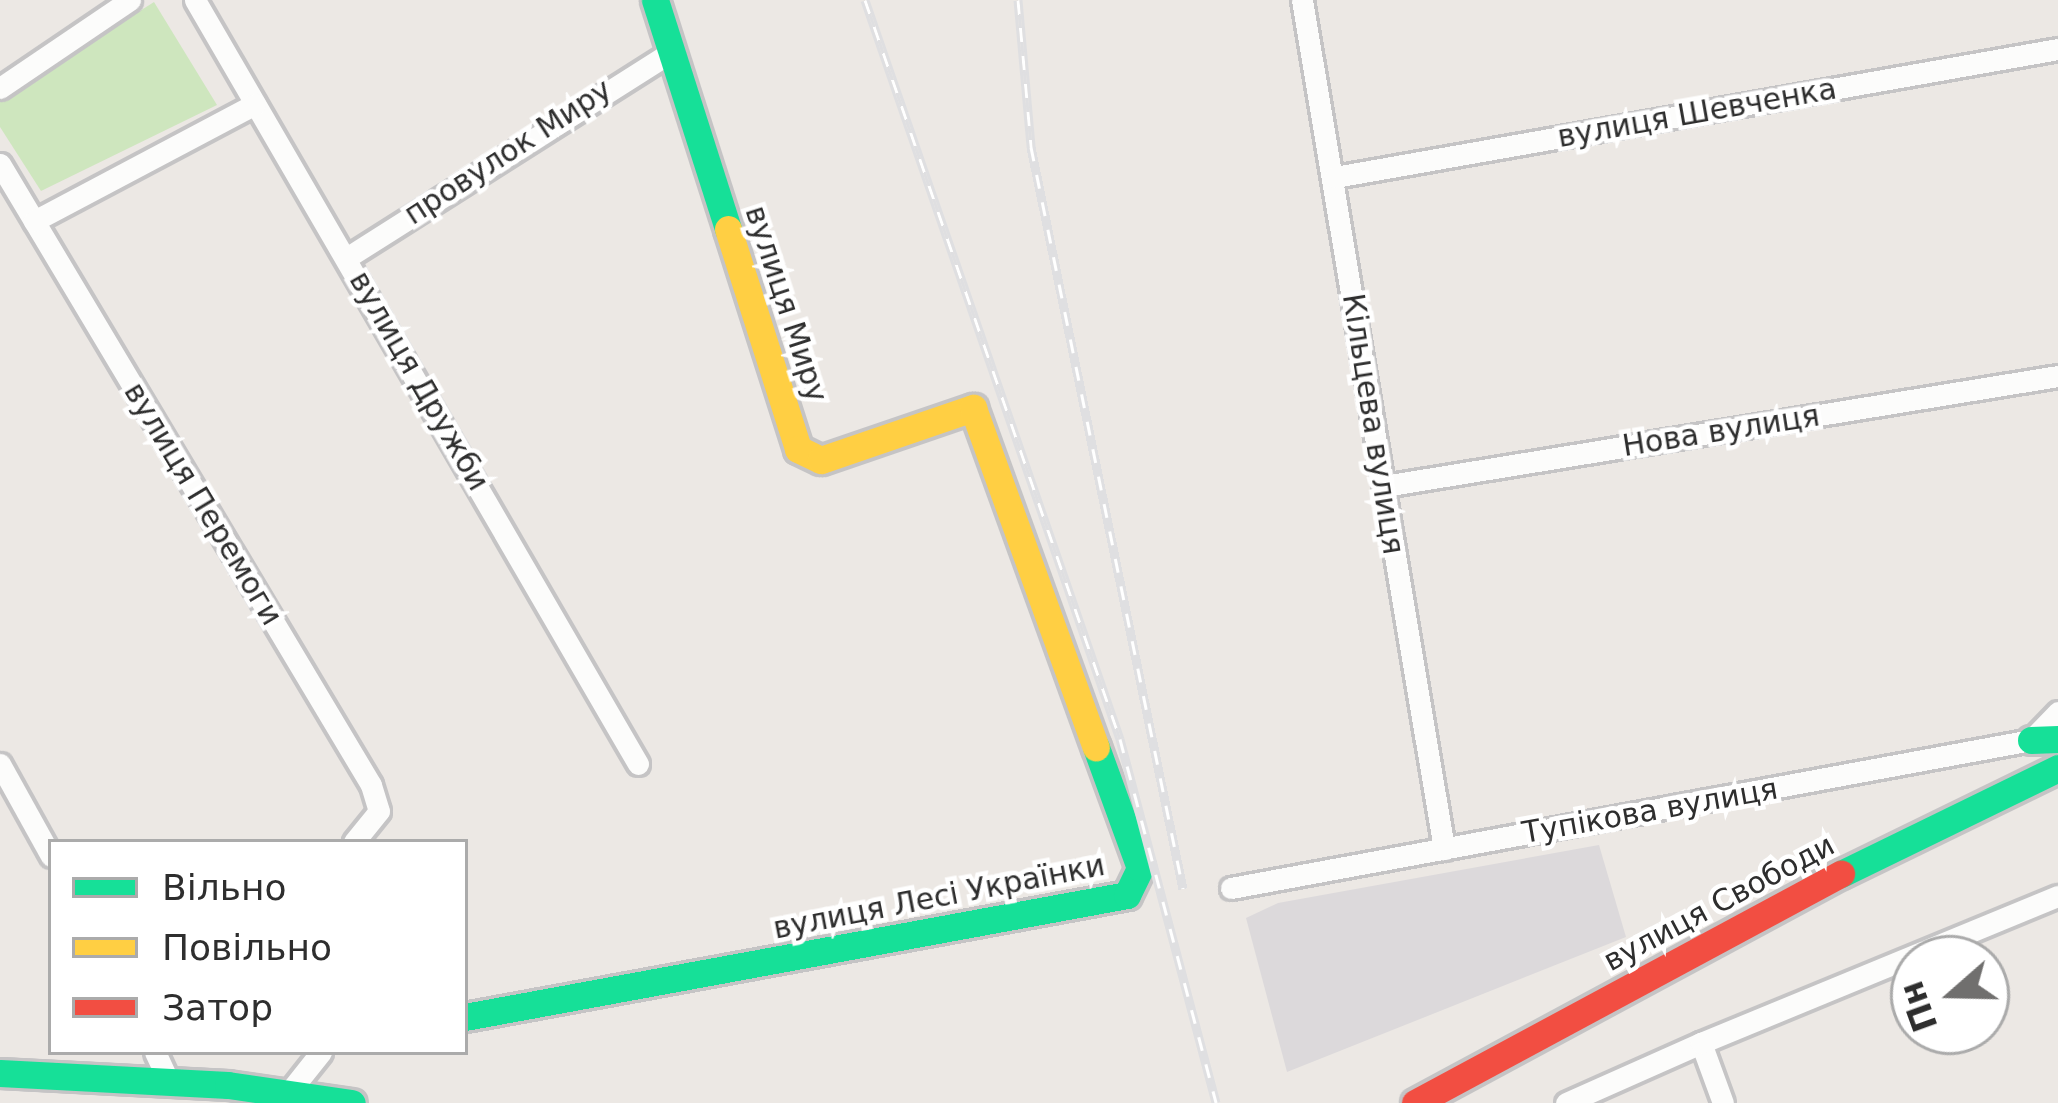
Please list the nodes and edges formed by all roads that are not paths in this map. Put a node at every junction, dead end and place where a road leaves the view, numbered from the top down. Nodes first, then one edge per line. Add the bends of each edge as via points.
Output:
1 (130, 0) edge
2 (195, 0) edge
3 (655, 0) edge
4 (1302, 0) edge
5 (2058, 49) edge
6 (670, 52) junction
7 (0, 88) edge
8 (256, 104) junction
9 (0, 164) edge
10 (1335, 177) junction
11 (34, 221) junction
12 (348, 257) junction
13 (2058, 376) edge
14 (973, 408) joint
15 (1384, 487) junction
16 (2058, 712) edge
17 (2045, 740) edge
18 (0, 764) edge
19 (638, 764) dead end
20 (2058, 768) edge
21 (356, 839) edge
22 (1444, 849) junction
23 (48, 851) edge
24 (1231, 888) dead end
25 (2058, 896) edge
26 (468, 1016) edge
27 (1700, 1043) junction
28 (156, 1055) edge
29 (318, 1055) edge
30 (0, 1073) edge
31 (168, 1080) junction
32 (229, 1094) edge
33 (294, 1097) edge
34 (352, 1103) edge
35 (1415, 1103) edge
36 (1566, 1103) edge
37 (1723, 1103) edge

1 - 7 street
2 - 8 street, вулиця Дружби
3 - 6 street, вулиця Миру
4 - 10 street, Кільцева вулиця
5 - 10 street, вулиця Шевченка
6 - 12 street, провулок Миру
6 - 14 street, вулиця Миру via 802,455 821,460
8 - 11 street
8 - 12 street, вулиця Дружби
9 - 11 street, вулиця Перемоги
10 - 15 street, Кільцева вулиця
11 - 21 street, вулиця Перемоги via 371,785 379,811
12 - 19 street, вулиця Дружби
13 - 15 street, Нова вулиця
14 - 26 street, вулиця Лесі Українки via 1140,868 1136,886 1105,903
15 - 22 street, Кільцева вулиця
16 - 17 street, Тупікова вулиця
17 - 22 street, Тупікова вулиця
18 - 23 street
20 - 35 street, вулиця Свободи via 1940,821
22 - 24 street, Тупікова вулиця
25 - 27 street
27 - 36 street
27 - 37 street
28 - 31 street
29 - 33 street
30 - 31 street
31 - 32 street
32 - 33 street
33 - 34 street

